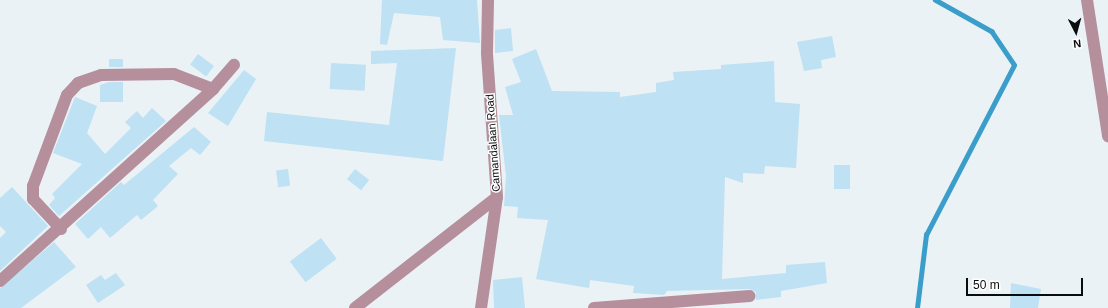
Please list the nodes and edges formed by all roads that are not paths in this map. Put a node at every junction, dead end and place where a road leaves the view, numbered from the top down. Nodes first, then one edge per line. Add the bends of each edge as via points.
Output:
1 (488, 0) edge
2 (1087, 0) edge
3 (234, 64) dead end
4 (214, 89) junction
5 (1105, 99) edge
6 (1108, 136) edge
7 (497, 197) junction
8 (61, 229) junction
9 (0, 281) edge
10 (750, 296) dead end
11 (355, 308) edge
12 (481, 308) edge
13 (594, 308) edge

1 - 7 street, Camandalaan Road via 487,53
2 - 5 street
3 - 4 street
4 - 8 street
4 - 8 street via 174,74 100,75 78,83 67,95 33,186 33,199
5 - 6 street
7 - 11 street
7 - 12 street, Camandalaan Road
8 - 9 street
10 - 13 street

